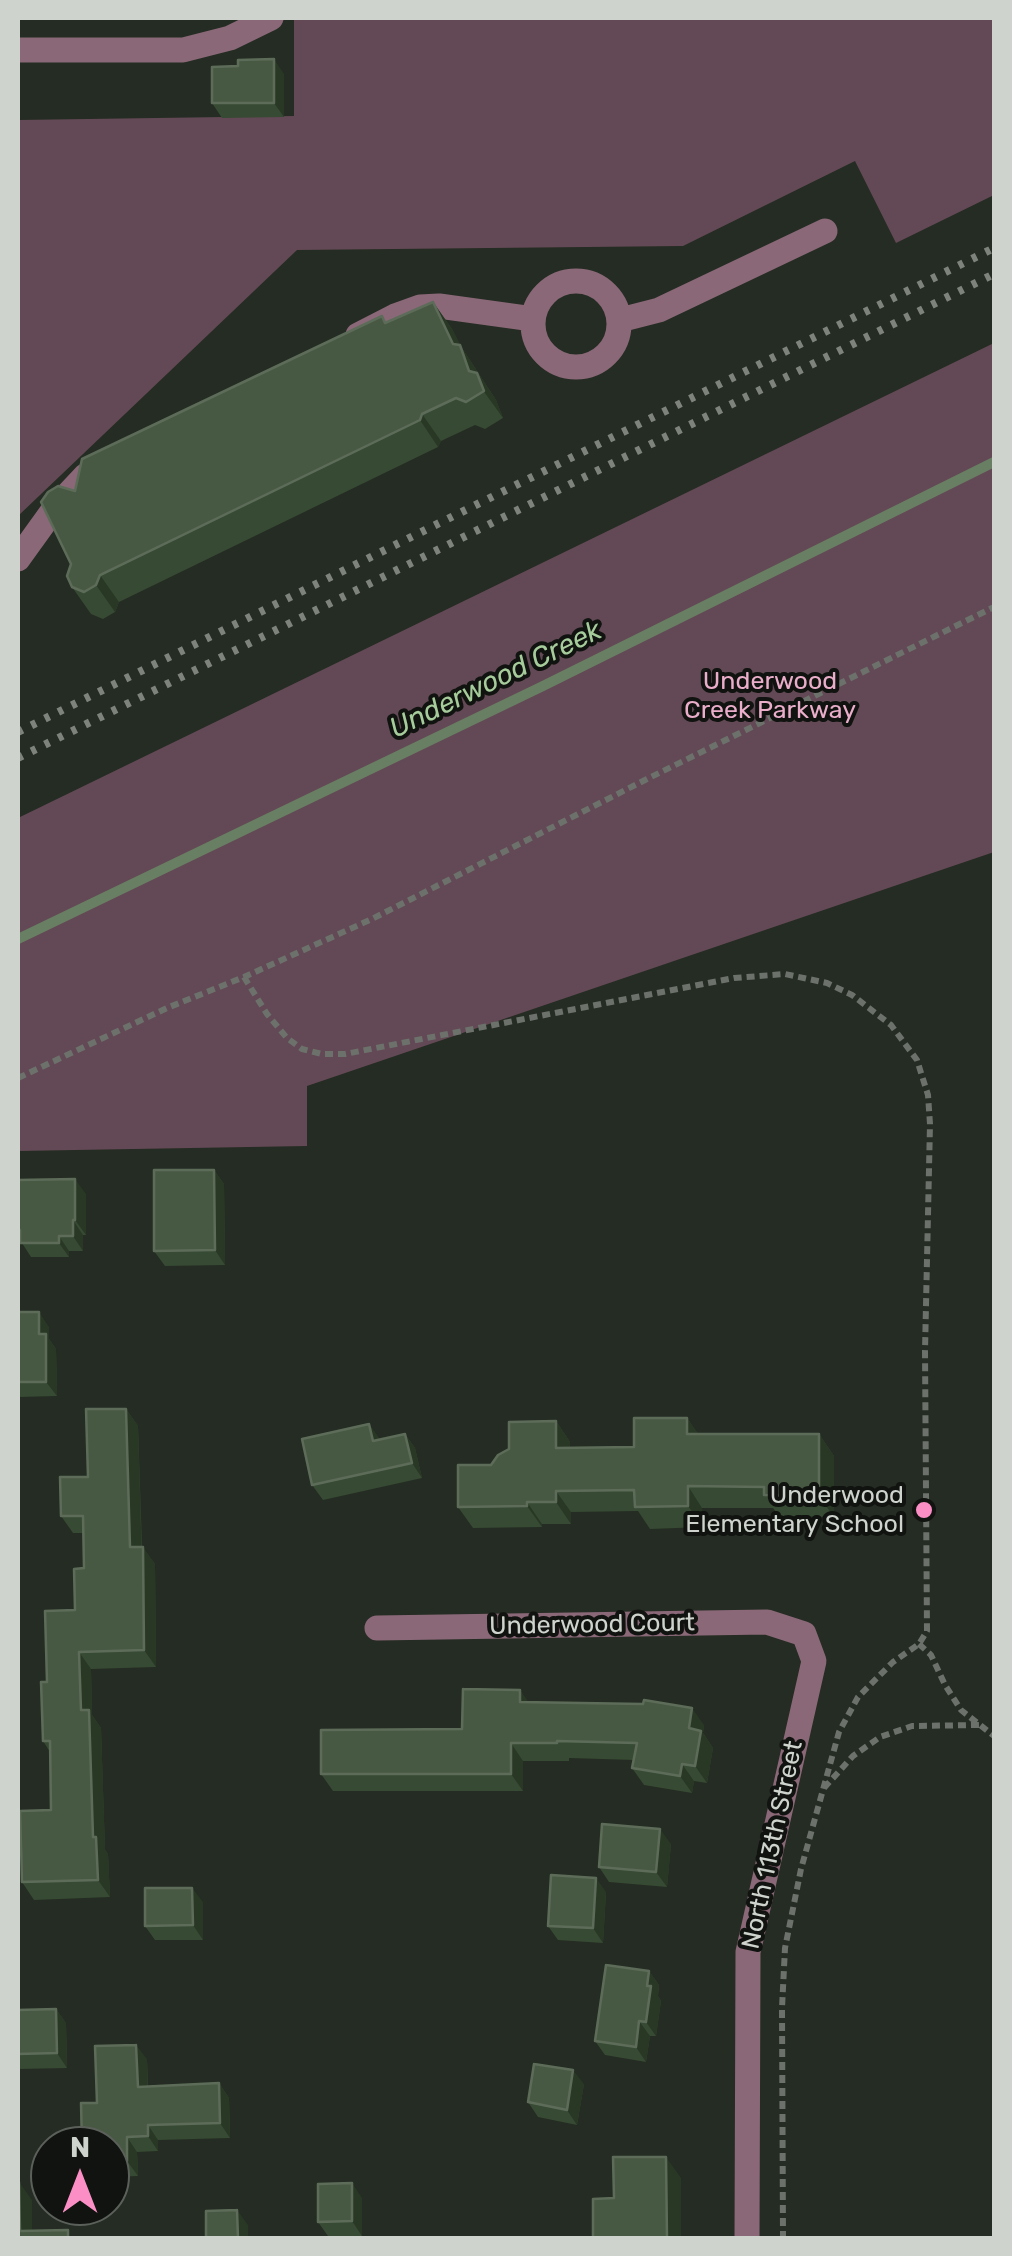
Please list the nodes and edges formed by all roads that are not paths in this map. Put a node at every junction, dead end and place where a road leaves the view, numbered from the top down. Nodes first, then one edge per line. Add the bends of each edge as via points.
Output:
1 (271, 18) edge
2 (18, 50) edge
3 (825, 230) dead end
4 (534, 318) junction
5 (620, 320) junction
6 (343, 342) edge
7 (118, 455) edge
8 (18, 559) edge
9 (377, 1628) dead end
10 (804, 1634) joint
11 (747, 2238) edge

1 - 2 street via 183,50
3 - 5 street via 659,310
4 - 5 street via 545,294 580,281 604,290
4 - 5 street via 544,354 573,368 595,364 613,349
4 - 6 street via 420,307
7 - 8 street via 54,508
9 - 10 street, Underwood Court via 766,1622
10 - 11 street, North 113th Street via 814,1661 748,1952

